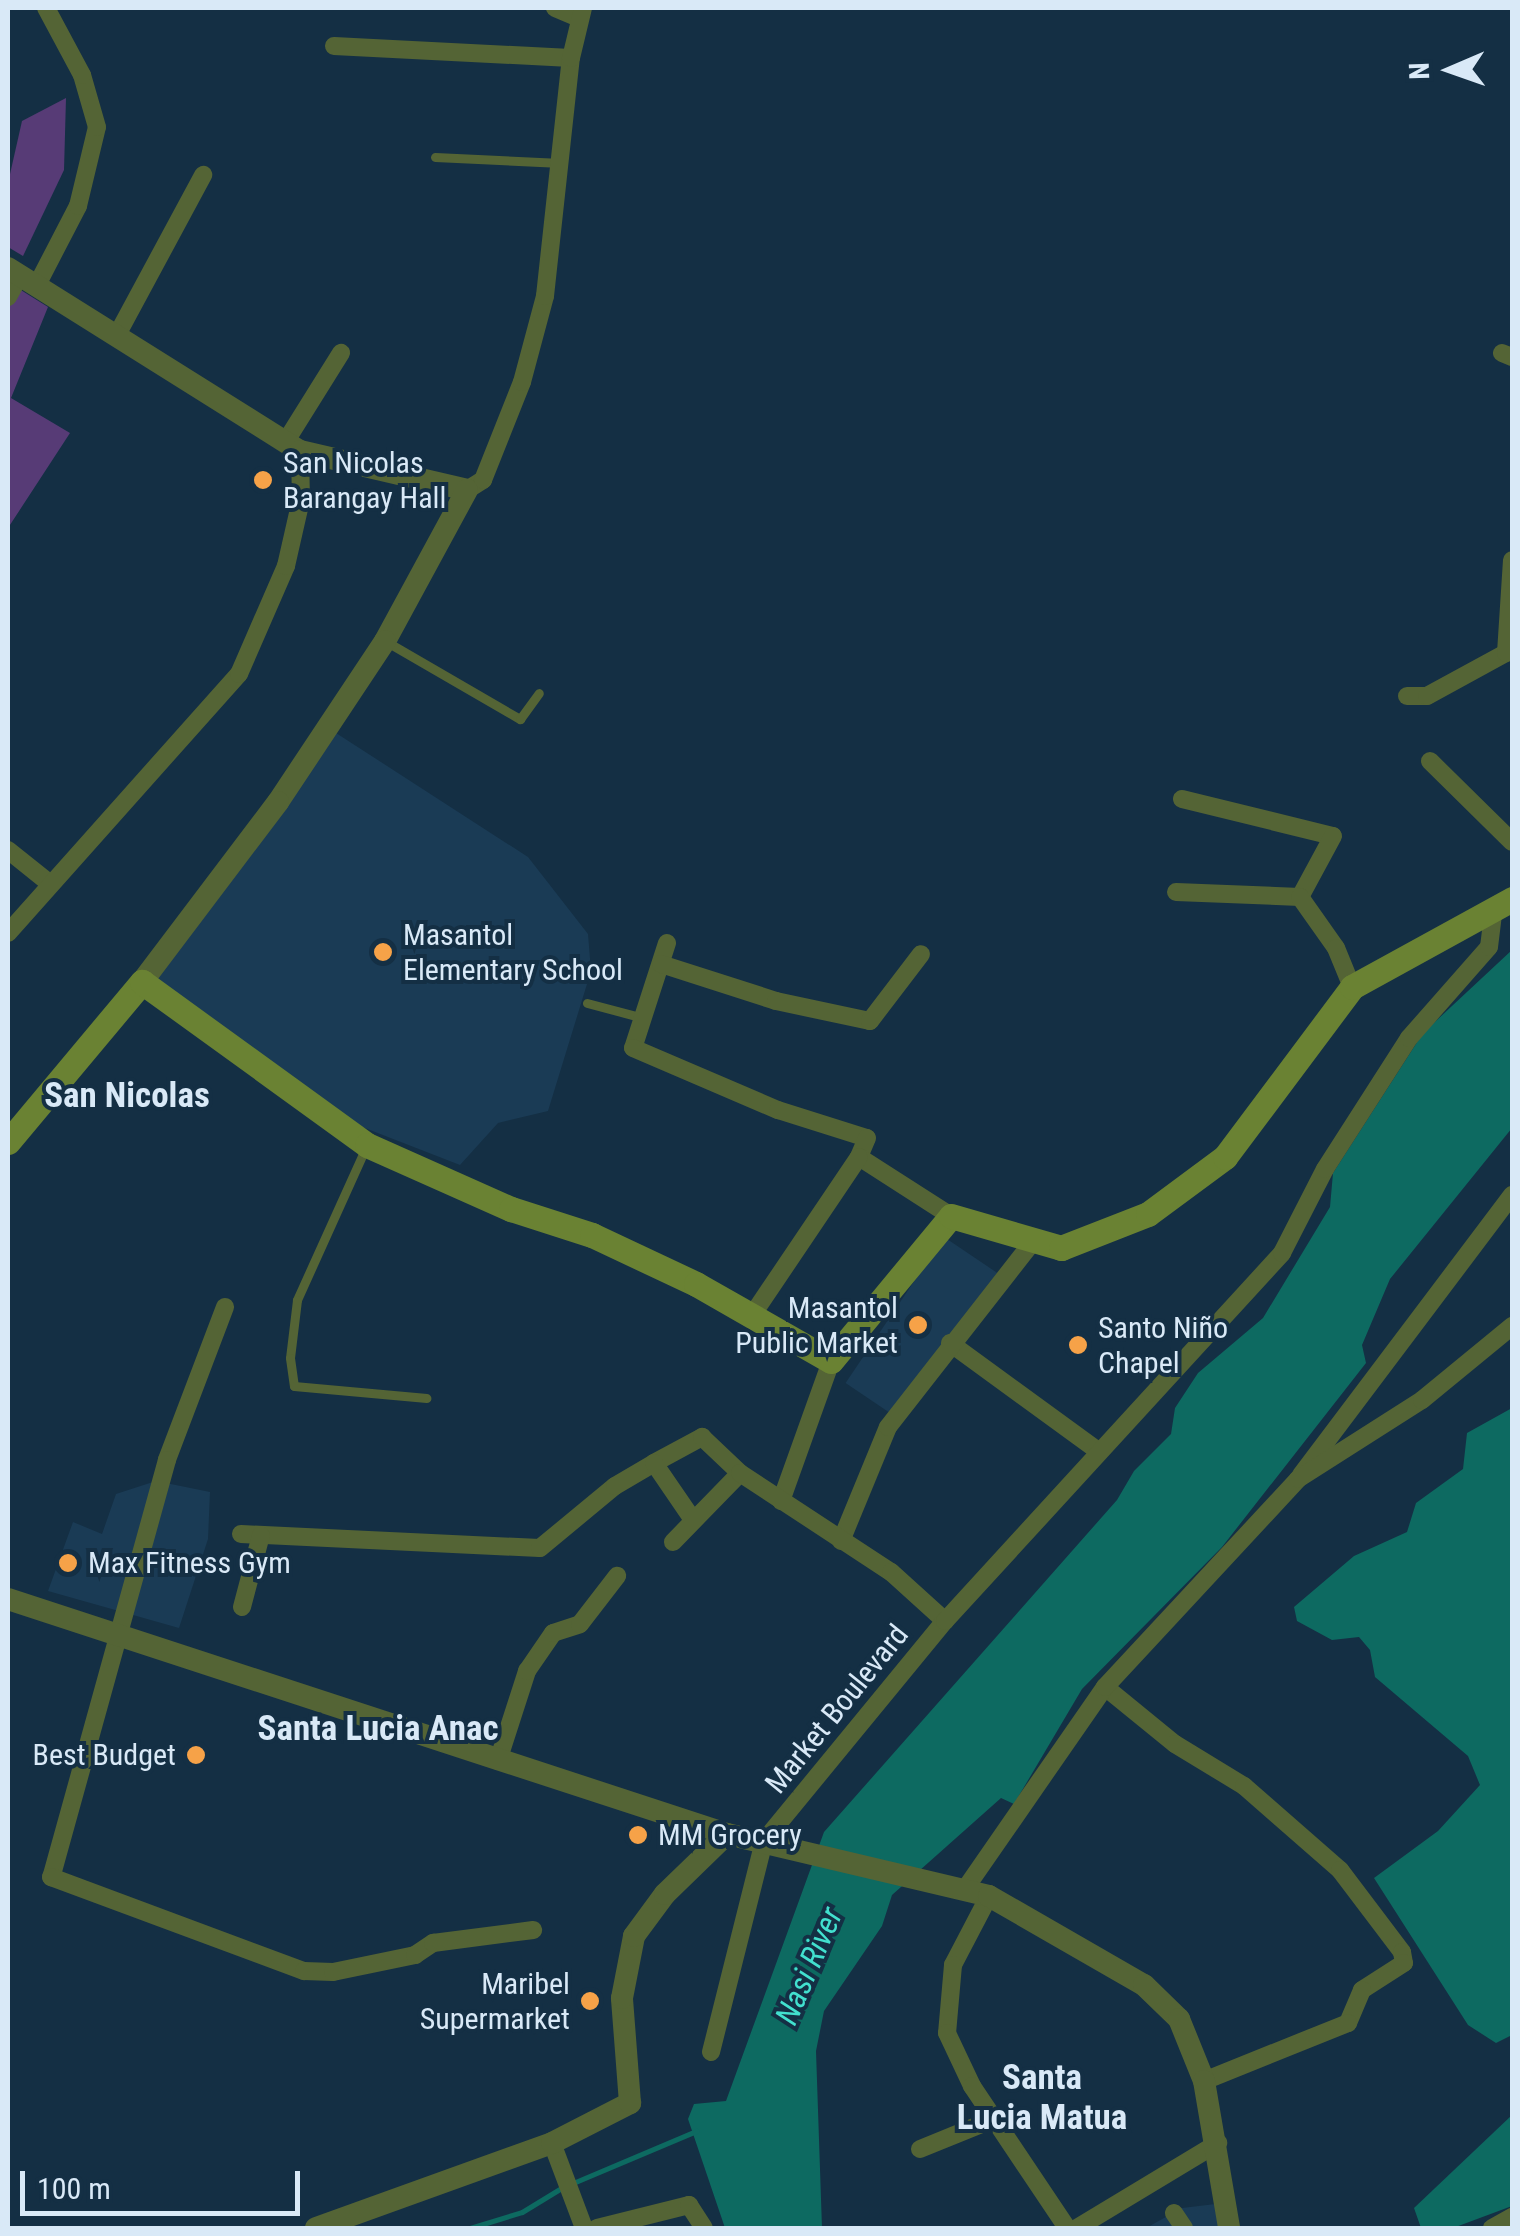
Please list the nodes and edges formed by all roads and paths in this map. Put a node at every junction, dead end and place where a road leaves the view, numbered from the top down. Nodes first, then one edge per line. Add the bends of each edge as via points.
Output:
1 (46, 8) edge
2 (556, 8) edge
3 (581, 13) edge
4 (334, 46) dead end
5 (571, 58) junction
6 (435, 157) dead end
7 (562, 163) junction
8 (203, 175) dead end
9 (21, 276) edge
10 (8, 298) edge
11 (117, 334) junction
12 (341, 353) dead end
13 (293, 446) junction
14 (466, 490) junction
15 (1512, 560) edge
16 (385, 641) junction
17 (1509, 652) edge
18 (540, 694) dead end
19 (1407, 696) dead end
20 (1430, 761) dead end
21 (1182, 800) dead end
22 (1512, 842) edge
23 (8, 850) edge
24 (48, 882) junction
25 (1176, 892) dead end
26 (1300, 897) junction
27 (1503, 906) edge
28 (8, 932) edge
29 (667, 943) dead end
30 (921, 954) dead end
31 (660, 964) junction
32 (142, 982) junction
33 (1352, 987) junction
34 (587, 1003) dead end
35 (640, 1017) junction
36 (8, 1142) edge
37 (366, 1144) junction
38 (860, 1158) junction
39 (1512, 1195) edge
40 (950, 1216) junction
41 (1031, 1244) junction
42 (225, 1307) dead end
43 (753, 1314) junction
44 (1512, 1326) edge
45 (950, 1343) junction
46 (831, 1361) junction
47 (426, 1398) dead end
48 (1098, 1450) junction
49 (654, 1463) junction
50 (740, 1473) junction
51 (1298, 1479) junction
52 (782, 1501) junction
53 (691, 1517) junction
54 (241, 1534) dead end
55 (261, 1535) junction
56 (841, 1541) junction
57 (673, 1542) dead end
58 (617, 1576) dead end
59 (8, 1598) edge
60 (242, 1607) dead end
61 (946, 1621) junction
62 (121, 1640) junction
63 (1105, 1687) junction
64 (498, 1761) junction
65 (728, 1834) junction
66 (764, 1842) junction
67 (965, 1889) junction
68 (989, 1896) junction
69 (533, 1930) dead end
70 (711, 2052) dead end
71 (1204, 2081) junction
72 (994, 2118) junction
73 (552, 2143) junction
74 (1218, 2143) junction
75 (920, 2148) dead end
76 (1512, 2218) edge
77 (316, 2228) edge
78 (584, 2228) edge
79 (597, 2228) edge
80 (704, 2228) edge
81 (1067, 2228) edge
82 (1077, 2228) edge
83 (1226, 2228) edge
84 (1492, 2228) edge

1 - 9 street via 82,75 97,128 78,206
2 - 3 street
3 - 5 street
4 - 5 street
5 - 7 street
6 - 7 lane
7 - 14 street via 545,296 522,382 482,480
8 - 11 street
9 - 10 street
9 - 11 street
11 - 13 street
12 - 13 street
13 - 14 street
13 - 24 street via 301,500 286,566 240,674 186,740
14 - 16 street
15 - 17 street
16 - 18 lane via 520,719
16 - 32 street via 278,802
17 - 19 street via 1428,696
20 - 22 street
21 - 26 street via 1333,836
23 - 24 street
24 - 28 street
25 - 26 street
26 - 33 street via 1336,948
27 - 33 main road
27 - 48 street, Market Boulevard via 1490,946 1409,1038 1325,1170 1293,1240
29 - 31 street
30 - 31 street via 870,1021 776,1001
31 - 35 street
32 - 36 main road
32 - 37 main road
33 - 41 main road via 1225,1157 1111,1234 1077,1247
34 - 35 lane
35 - 38 street via 633,1048 778,1110 867,1138
37 - 43 main road via 511,1209 592,1235
37 - 47 lane via 298,1300 290,1358 294,1386
38 - 40 street
38 - 43 street
39 - 51 street
40 - 41 main road
40 - 46 main road
41 - 45 street
42 - 62 street via 167,1460
43 - 46 main road
44 - 51 street via 1422,1400
45 - 48 street
45 - 56 street via 888,1427
46 - 52 street
48 - 61 street, Market Boulevard
49 - 50 street via 702,1437
49 - 53 street
49 - 55 street via 540,1548
50 - 52 street
50 - 53 street
51 - 63 street
52 - 56 street
53 - 57 street
54 - 55 street
55 - 60 street
56 - 61 street via 890,1572
58 - 64 street via 580,1624 553,1632 527,1671
59 - 62 street
61 - 66 street, Market Boulevard
62 - 64 street
62 - 69 street via 51,1876 304,1970 333,1972 415,1955 433,1943
63 - 67 street
63 - 71 street via 1175,1744 1244,1786 1340,1870 1402,1952 1404,1963 1362,1990 1348,2023
64 - 65 street
65 - 66 street
65 - 73 street via 665,1894 634,1936 622,1998 630,2103
66 - 67 street
66 - 70 street, Market Boulevard
67 - 68 street
68 - 71 street via 1144,1986 1179,2018
68 - 72 street via 953,1966 946,2033
71 - 74 street
72 - 75 street
72 - 81 street
73 - 77 street
73 - 78 street
74 - 82 street
74 - 83 street
76 - 84 street
79 - 80 street via 689,2205

